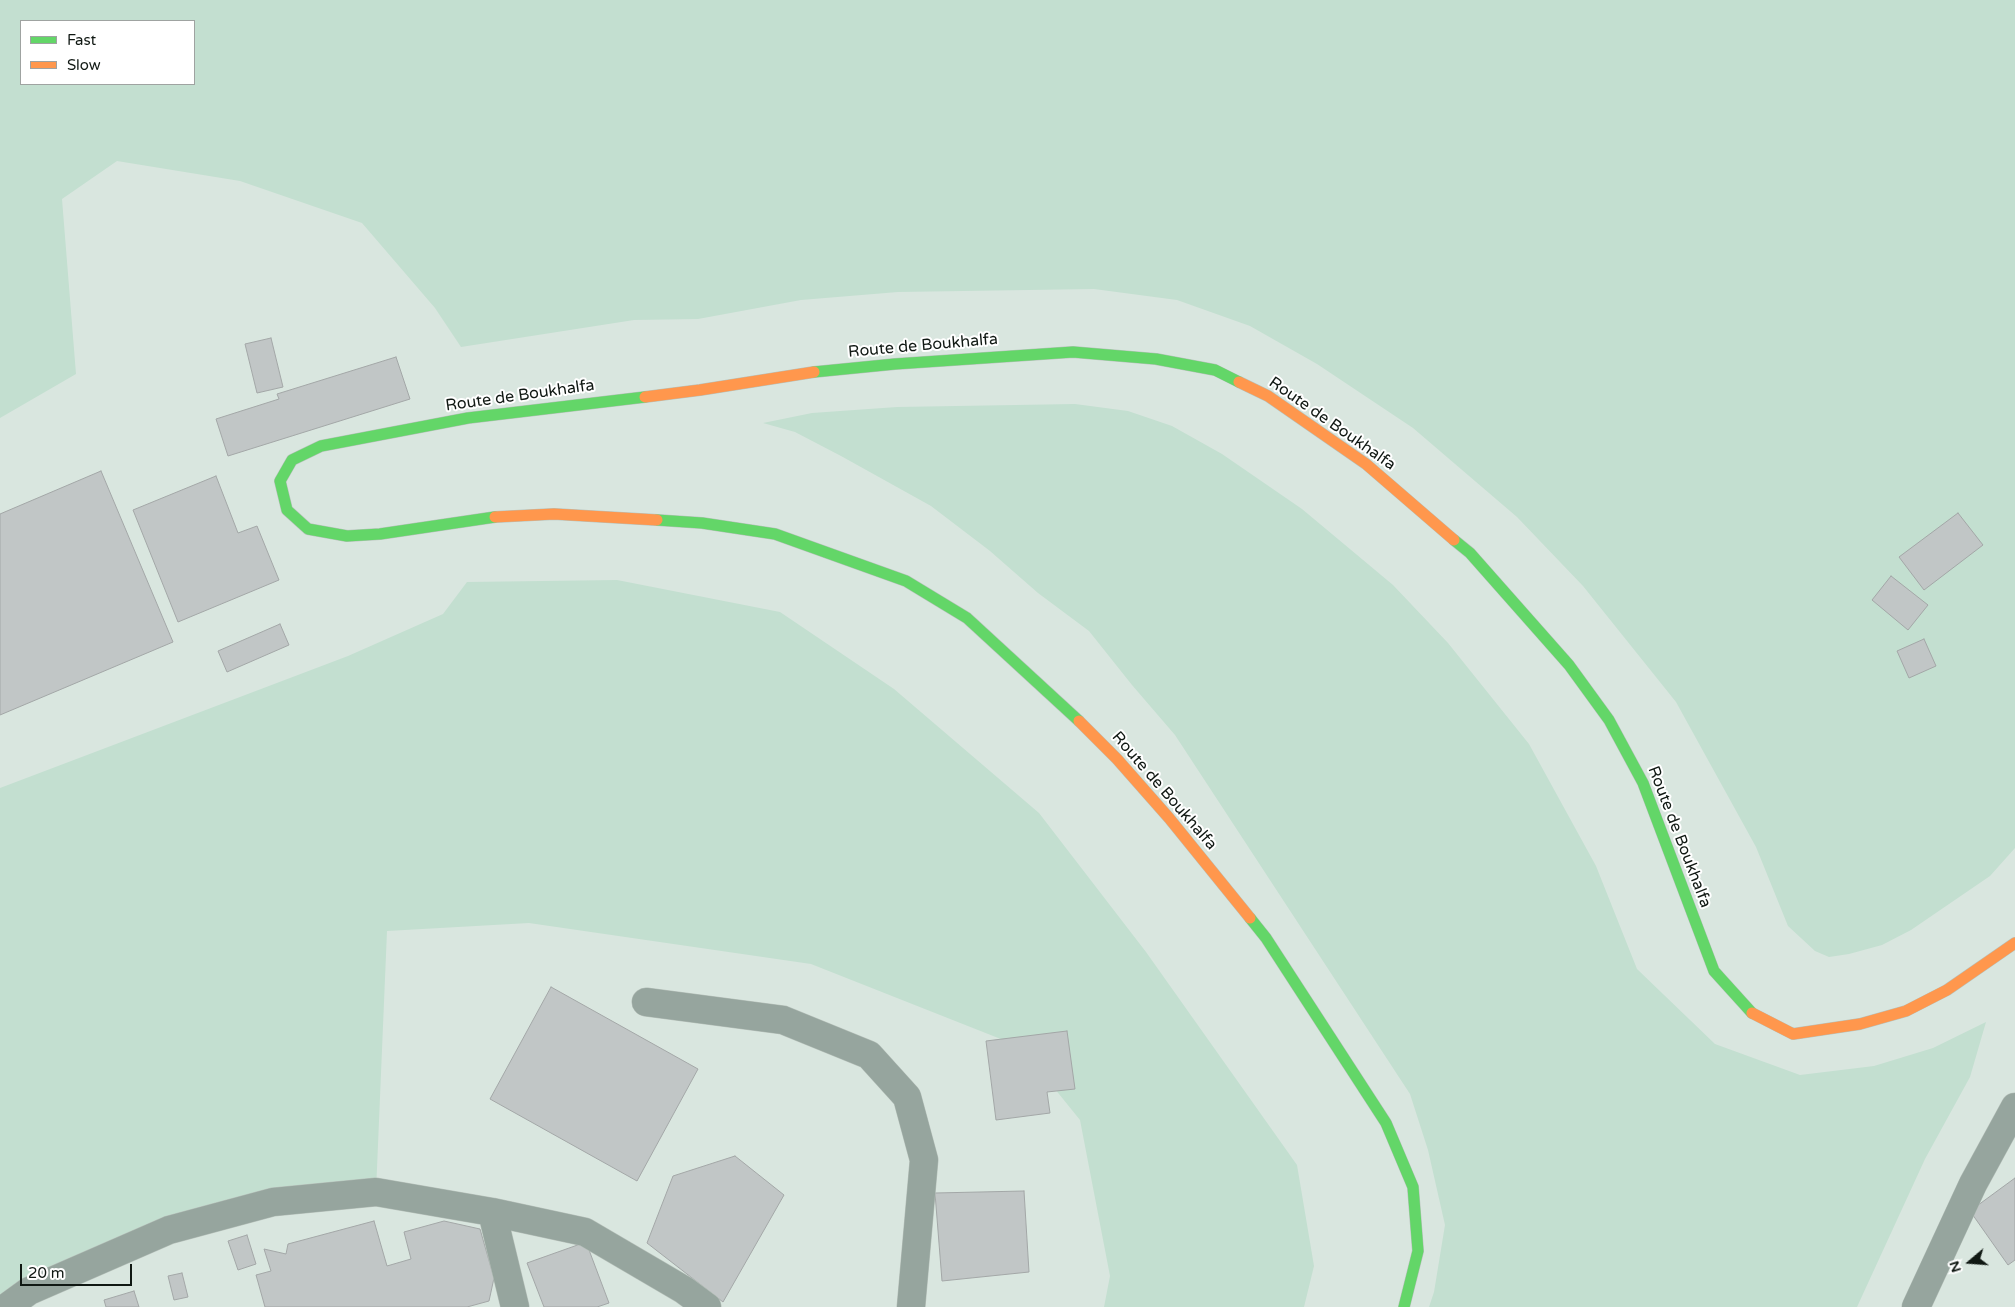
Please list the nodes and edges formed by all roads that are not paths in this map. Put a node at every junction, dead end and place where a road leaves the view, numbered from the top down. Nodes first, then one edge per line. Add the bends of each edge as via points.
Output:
1 (2015, 943) edge
2 (646, 1002) dead end
3 (2015, 1107) edge
4 (492, 1212) junction
5 (7, 1307) edge
6 (515, 1307) edge
7 (707, 1307) edge
8 (910, 1307) edge
9 (1404, 1307) edge
10 (1916, 1307) edge

1 - 9 main road, Route de Boukhalfa via 1947,990 1906,1011 1860,1024 1793,1034 1749,1012 1714,971 1643,783 1609,720 1569,665 1470,553 1366,464 1268,396 1215,370 1156,359 1073,352 792,374 700,390 468,418 321,446 292,460 280,481 287,510 308,529 347,536 380,534 494,517 554,514 702,523 774,534 861,564 906,581 967,618 1067,708 1169,818 1266,938 1386,1124 1413,1187 1418,1251
2 - 8 street via 783,1020 869,1055 907,1097 924,1160
3 - 10 street via 1973,1184
4 - 5 street via 376,1192 274,1202 169,1230 29,1291
4 - 6 street
4 - 7 street via 585,1232

